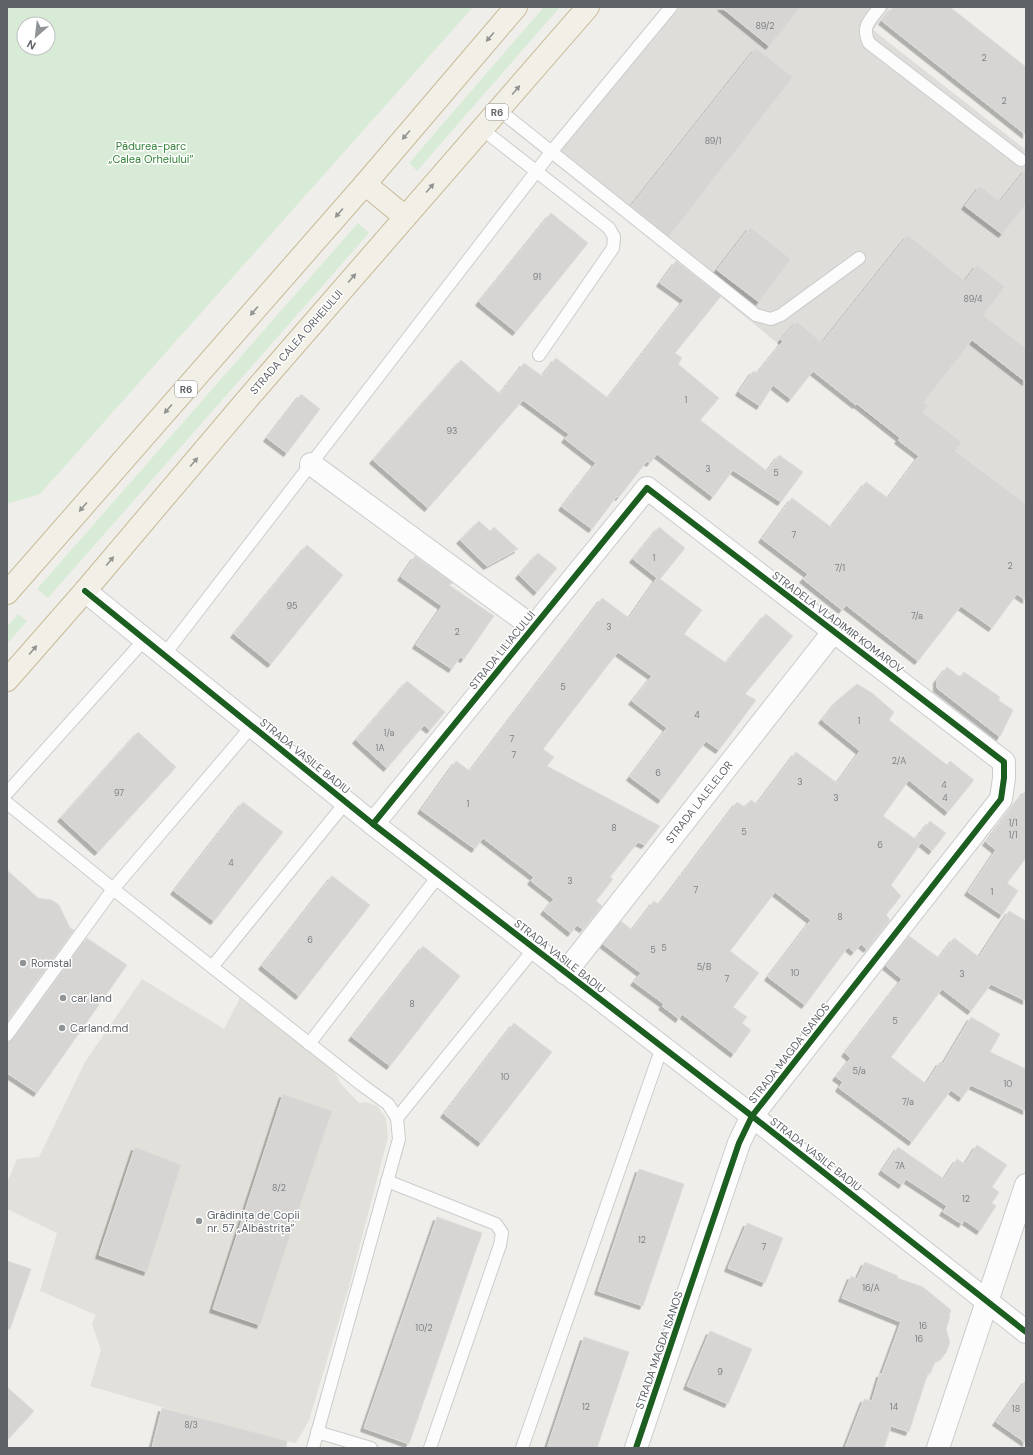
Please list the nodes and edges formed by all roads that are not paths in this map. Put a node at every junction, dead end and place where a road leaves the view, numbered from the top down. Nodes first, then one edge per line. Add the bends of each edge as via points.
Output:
1 (516, 7) edge
2 (588, 7) edge
3 (670, 7) edge
4 (880, 7) edge
5 (499, 110) junction
6 (482, 129) junction
7 (552, 151) junction
8 (1021, 160) dead end
9 (537, 171) junction
10 (365, 184) junction
11 (405, 217) junction
12 (859, 258) dead end
13 (539, 355) dead end
14 (311, 464) junction
15 (646, 488) joint
16 (85, 591) junction
17 (7, 593) edge
18 (533, 627) junction
19 (834, 631) junction
20 (145, 639) junction
21 (164, 654) junction
22 (7, 680) edge
23 (252, 726) junction
24 (1004, 778) joint
25 (7, 793) edge
26 (346, 802) junction
27 (7, 803) edge
28 (372, 824) junction
29 (439, 875) junction
30 (112, 889) junction
31 (534, 949) junction
32 (212, 967) junction
33 (565, 973) junction
34 (7, 1035) edge
35 (309, 1044) junction
36 (662, 1047) junction
37 (752, 1116) junction
38 (397, 1118) junction
39 (387, 1181) junction
40 (1026, 1185) edge
41 (988, 1302) junction
42 (1026, 1332) edge
43 (317, 1432) junction
44 (312, 1448) edge
45 (371, 1448) edge
46 (430, 1448) edge
47 (522, 1448) edge
48 (636, 1448) edge
49 (938, 1448) edge

1 -> 10 highway, R6
5 -> 2 highway, STRADA CALEA ORHEIULUI / R6
3 - 7 lane
4 - 8 lane via 865,29 869,43
5 - 6 highway, STRADA CALEA ORHEIULUI / R6
5 - 7 lane
6 - 9 lane
11 -> 6 highway, STRADA CALEA ORHEIULUI / R6
7 - 9 lane
7 - 12 lane via 756,315 771,319 781,315
9 - 13 lane via 609,228 614,237 613,248
9 - 14 lane
10 - 11 highway
10 -> 17 highway, R6
16 -> 11 highway, STRADA CALEA ORHEIULUI / R6
14 - 18 street
14 - 21 lane
15 - 18 street, STRADA LILIACULUI
15 - 19 street, STRADELA VLADIMIR KOMAROV
16 - 20 street, STRADA VASILE BADIU
22 -> 16 highway, STRADA CALEA ORHEIULUI
18 - 28 street, STRADA LILIACULUI
19 - 24 street, STRADELA VLADIMIR KOMAROV via 1004,762
19 - 33 street, STRADA LALELELOR
20 - 21 street, STRADA VASILE BADIU
20 - 25 lane
21 - 23 street, STRADA VASILE BADIU
23 - 26 street, STRADA VASILE BADIU
23 - 30 lane
24 - 37 street, STRADA MAGDA ISANOS via 1001,799
26 - 28 street, STRADA VASILE BADIU
26 - 32 lane
27 - 30 lane
28 - 29 street, STRADA VASILE BADIU
29 - 31 street, STRADA VASILE BADIU
29 - 35 lane
30 - 32 lane
30 - 34 lane
31 - 33 street, STRADA VASILE BADIU
31 - 38 lane
32 - 35 lane
33 - 36 street, STRADA VASILE BADIU
35 - 38 lane via 388,1104
36 - 37 street, STRADA VASILE BADIU
36 - 47 lane
37 - 41 street, STRADA VASILE BADIU
37 - 48 street, STRADA MAGDA ISANOS via 739,1143
38 - 39 lane via 399,1139
39 - 43 lane
39 - 46 lane via 496,1224 502,1233
40 - 41 street
41 - 42 street, STRADA VASILE BADIU
41 - 49 street
43 - 44 lane
43 - 45 lane

